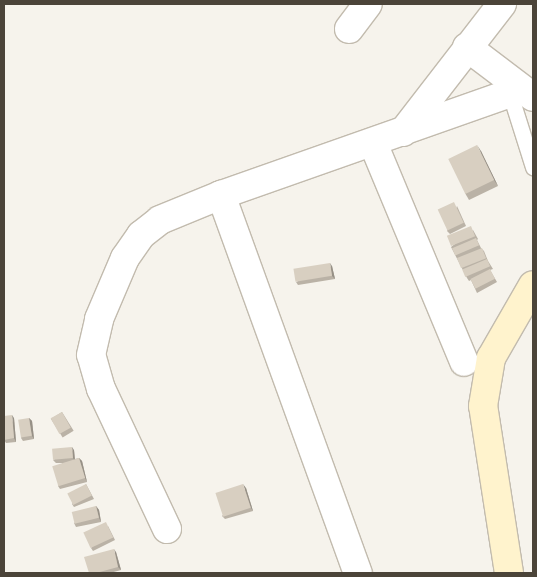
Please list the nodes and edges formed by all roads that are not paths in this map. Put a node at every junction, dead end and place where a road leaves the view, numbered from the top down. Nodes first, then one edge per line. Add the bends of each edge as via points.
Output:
1 (368, 4) edge
2 (502, 4) edge
3 (349, 29) dead end
4 (467, 47) junction
5 (521, 94) edge
6 (403, 132) junction
7 (373, 143) junction
8 (533, 167) edge
9 (221, 195) junction
10 (533, 285) edge
11 (464, 362) dead end
12 (167, 529) dead end
13 (358, 573) edge
14 (510, 573) edge

1 - 3 street
2 - 4 street
4 - 5 street
4 - 6 street
5 - 6 street
5 - 8 lane
6 - 7 street
7 - 9 street
7 - 11 street
9 - 12 street via 160,220 141,236 125,258 99,319 91,356 101,389
9 - 13 street
10 - 14 main road via 491,358 483,406

